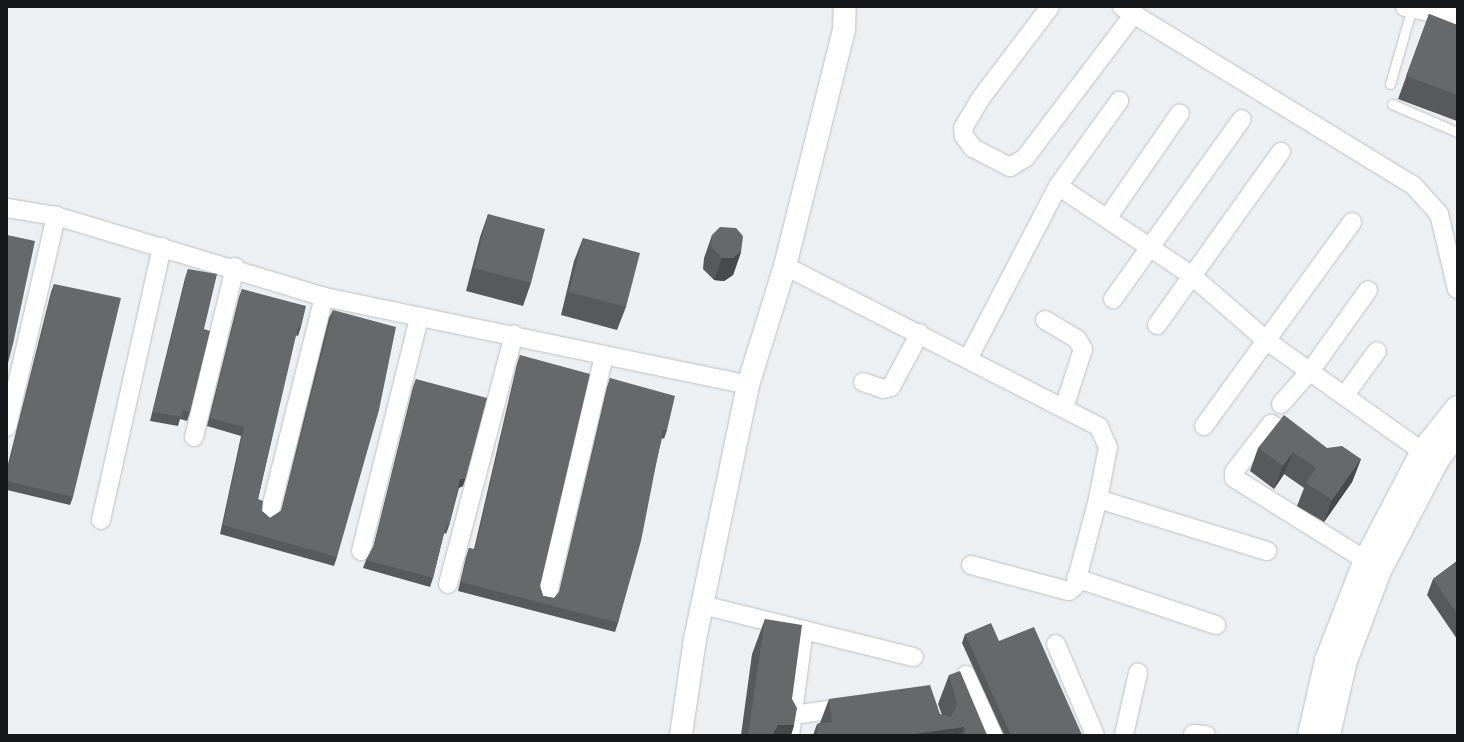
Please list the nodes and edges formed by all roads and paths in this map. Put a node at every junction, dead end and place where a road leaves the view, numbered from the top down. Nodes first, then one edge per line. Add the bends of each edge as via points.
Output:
1 (846, 7) edge
2 (1050, 7) edge
3 (1409, 8) edge
4 (1128, 11) edge
5 (1457, 18) edge
6 (1390, 84) dead end
7 (1119, 101) dead end
8 (1392, 104) dead end
9 (1180, 113) dead end
10 (1242, 119) dead end
11 (1457, 132) edge
12 (1282, 152) dead end
13 (1058, 186) junction
14 (7, 208) edge
15 (56, 216) junction
16 (1108, 217) junction
17 (1352, 222) dead end
18 (1149, 246) junction
19 (162, 247) junction
20 (785, 266) junction
21 (235, 268) junction
22 (1191, 274) junction
23 (1457, 289) edge
24 (1368, 290) dead end
25 (324, 297) junction
26 (1113, 299) dead end
27 (419, 318) junction
28 (1045, 320) dead end
29 (1157, 325) dead end
30 (920, 333) junction
31 (514, 335) junction
32 (1267, 341) junction
33 (1378, 350) dead end
34 (604, 355) junction
35 (969, 357) junction
36 (1311, 370) junction
37 (863, 382) dead end
38 (748, 385) junction
39 (1345, 395) junction
40 (1281, 404) dead end
41 (1457, 407) edge
42 (1064, 408) junction
43 (1204, 426) dead end
44 (7, 427) edge
45 (1450, 433) edge
46 (194, 437) dead end
47 (1422, 451) junction
48 (1313, 452) edge
49 (1098, 499) junction
50 (269, 516) edge
51 (101, 520) dead end
52 (361, 551) dead end
53 (1267, 551) dead end
54 (1365, 560) junction
55 (972, 565) dead end
56 (1076, 578) junction
57 (448, 584) dead end
58 (547, 597) edge
59 (702, 605) junction
60 (1352, 615) junction
61 (1216, 625) dead end
62 (804, 630) junction
63 (1056, 644) dead end
64 (914, 657) dead end
65 (1138, 673) dead end
66 (966, 675) dead end
67 (863, 705) edge
68 (794, 715) junction
69 (681, 735) edge
70 (790, 735) edge
71 (993, 735) edge
72 (1095, 735) edge
73 (1124, 735) edge
74 (1309, 735) edge
75 (1329, 735) edge

1 - 20 street via 844,30
2 - 4 street via 981,98 963,128 964,136 973,148 1010,167 1025,158
3 - 5 street
3 - 6 lane
4 - 23 street via 1413,185 1439,214
7 - 13 street
8 - 11 lane
9 - 16 street
10 - 18 street
12 - 22 street
13 - 16 street
13 - 35 street
14 - 15 street
15 - 19 street
15 - 44 street
16 - 18 street
17 - 32 street
18 - 22 street
18 - 26 street
19 - 21 street
19 - 51 street
20 - 30 street
20 - 38 street
21 - 25 street
21 - 46 street
22 - 29 street
22 - 32 street
24 - 36 street
25 - 27 street
25 - 50 street
27 - 31 street
27 - 52 street
28 - 42 street via 1077,339 1082,346 1082,361
30 - 35 street
30 - 37 street via 891,387 882,389
31 - 34 street
31 - 57 street
32 - 36 street
32 - 43 street
33 - 39 street
34 - 38 street
34 - 58 street
35 - 42 street
36 - 39 street
36 - 40 street
38 - 59 street
39 - 47 street
41 - 45 street
42 - 49 street via 1098,427 1105,438 1108,447
45 - 47 street
45 - 60 street
47 - 54 street
48 - 54 street via 1271,424 1233,476 1236,481
49 - 53 street
49 - 56 street
54 - 60 street
55 - 56 street via 1063,591 1075,586
56 - 61 street
59 - 62 street
59 - 69 street
60 - 74 street via 1326,660
60 - 75 street
62 - 64 street
62 - 68 street
63 - 72 street
65 - 73 street
66 - 71 street
67 - 68 street
68 - 70 street

